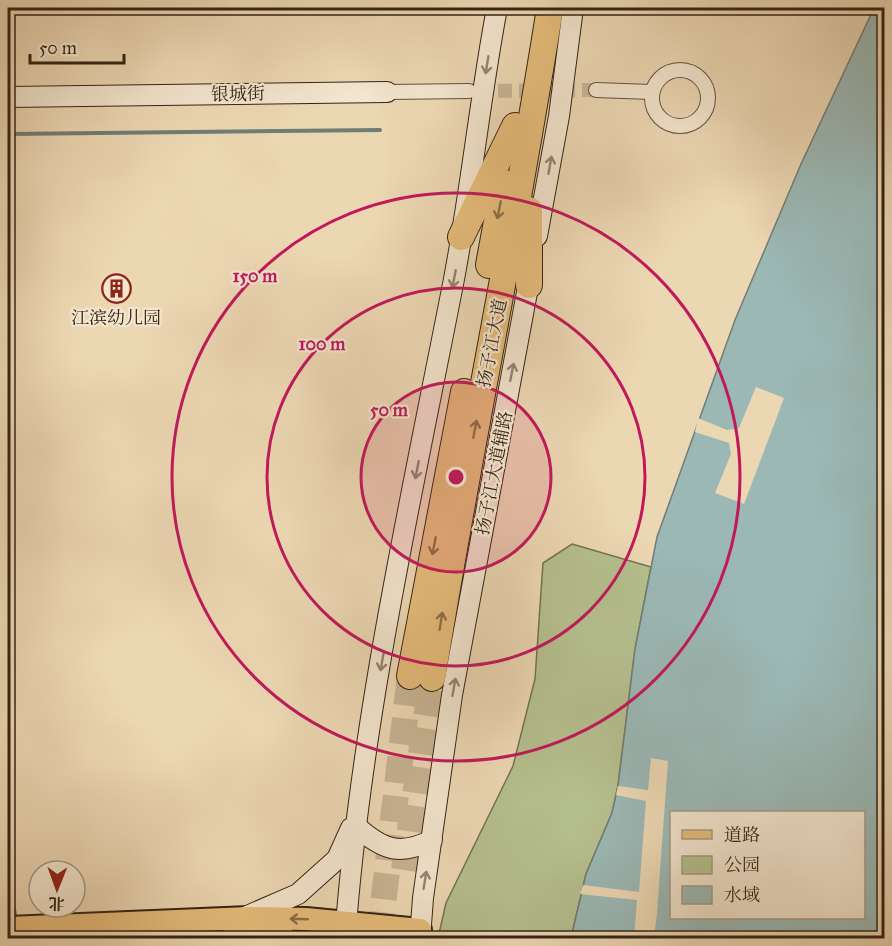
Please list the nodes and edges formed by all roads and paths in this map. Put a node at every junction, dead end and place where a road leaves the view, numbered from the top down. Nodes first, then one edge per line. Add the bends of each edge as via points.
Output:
1 (497, 8) edge
2 (532, 8) edge
3 (550, 8) edge
4 (573, 8) edge
5 (596, 90) tunnel mouth
6 (469, 91) tunnel mouth
7 (387, 92) joint
8 (652, 92) junction
9 (8, 97) edge
10 (522, 131) junction
11 (461, 237) junction
12 (529, 285) junction
13 (421, 677) tunnel mouth
14 (358, 819) junction
15 (432, 840) junction
16 (16, 928) edge
17 (179, 930) edge
18 (345, 930) edge
19 (244, 933) edge
20 (420, 934) edge
21 (285, 939) edge

1 -> 11 main road
2 - 10 highway, 扬子江大道
3 - 10 highway, 扬子江大道
12 -> 4 main road, 扬子江大道辅路 via 559,116
5 - 8 street
6 - 7 street, 银城街
7 - 9 main road, 银城街
8 - 8 street via 654,110 676,125 693,122 705,108 706,90 688,71 662,76
10 - 11 highway
10 - 12 highway
10 - 13 highway, 扬子江大道
11 -> 14 main road via 397,572
15 -> 12 main road, 扬子江大道辅路 via 452,695
14 - 15 main road via 374,842 393,849 413,849
14 - 18 main road
14 - 19 main road via 337,859 298,894
20 -> 15 main road, 扬子江大道辅路
16 - 17 main road
17 - 19 main road
18 -> 19 main road
18 - 20 main road
19 - 21 main road

